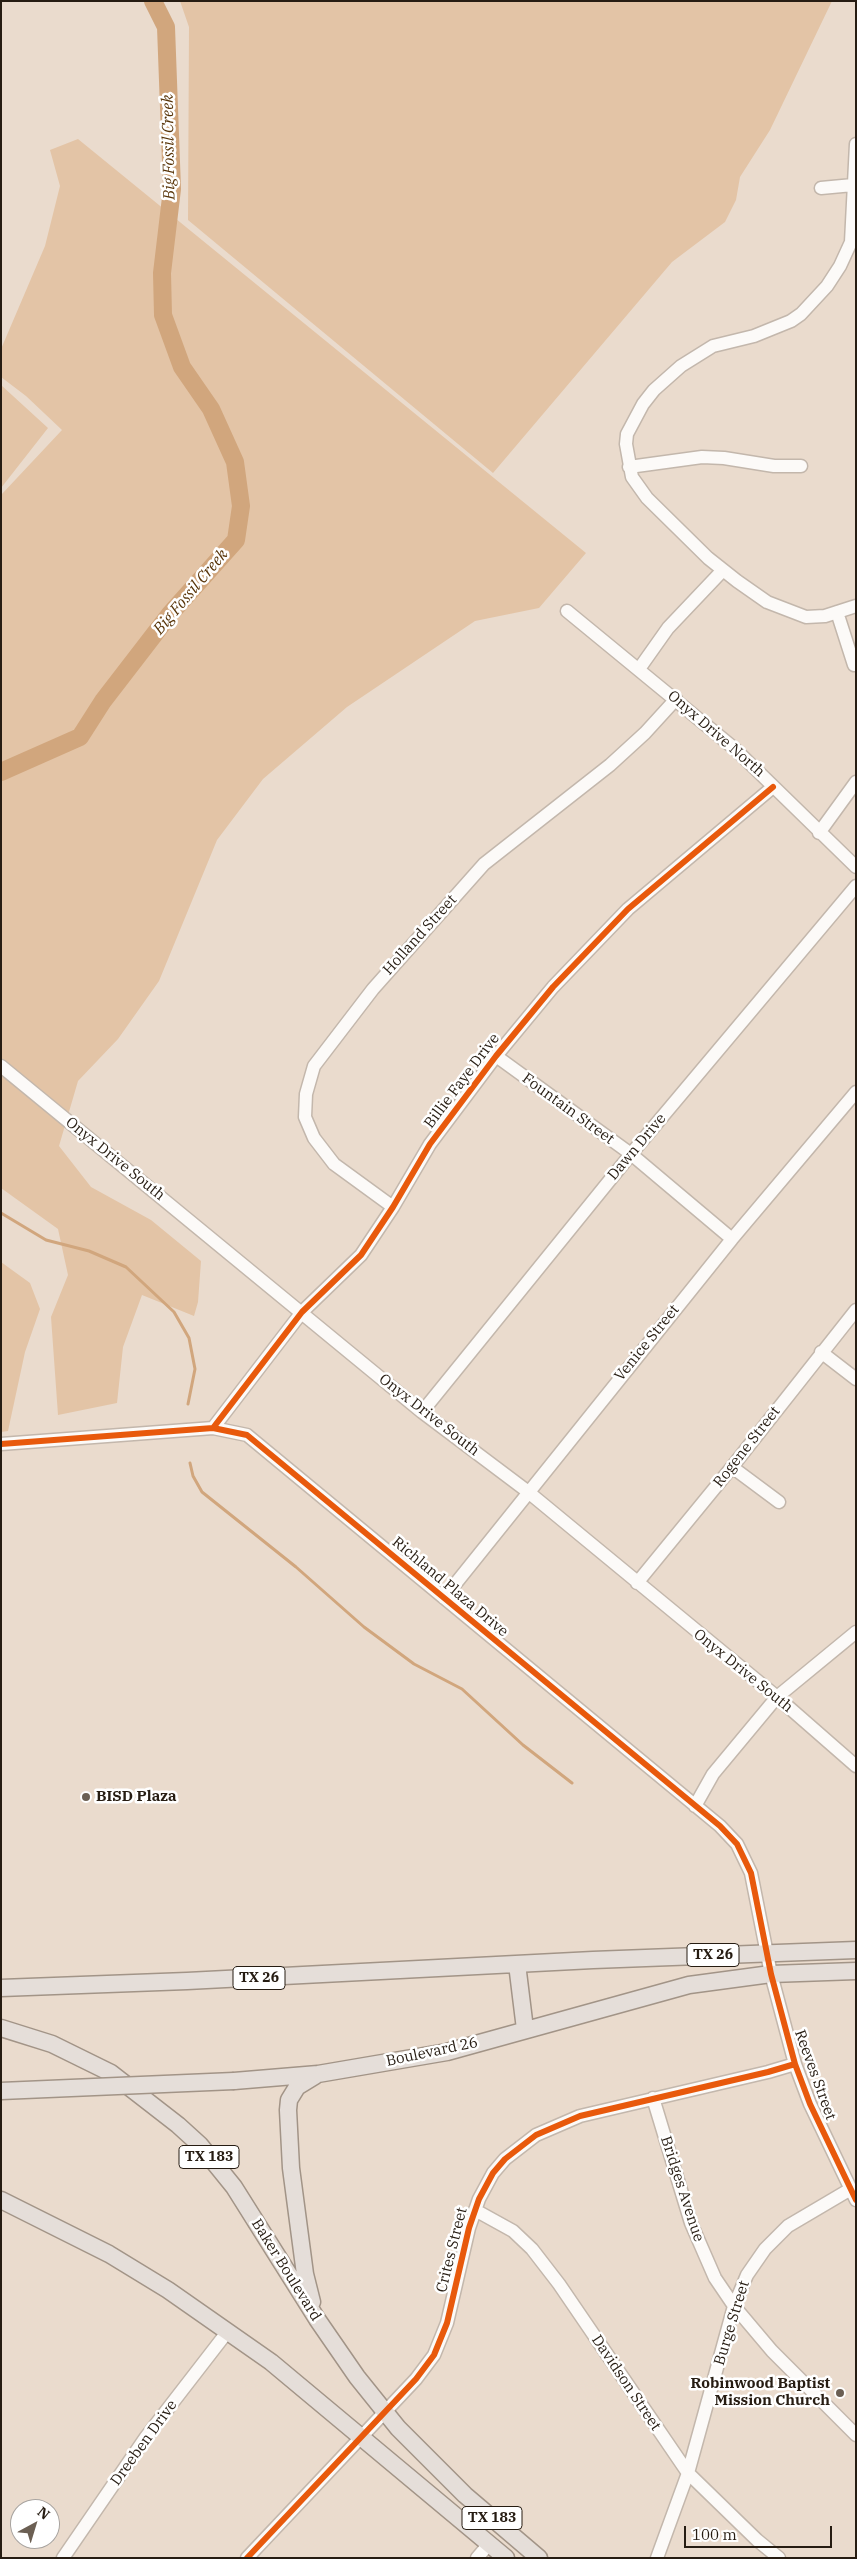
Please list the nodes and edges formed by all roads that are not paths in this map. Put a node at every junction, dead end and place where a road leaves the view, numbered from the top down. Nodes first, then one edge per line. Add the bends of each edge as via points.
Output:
1 (856, 144) edge
2 (853, 185) junction
3 (821, 188) dead end
4 (801, 466) dead end
5 (629, 467) junction
6 (723, 570) junction
7 (856, 606) edge
8 (567, 611) dead end
9 (838, 612) junction
10 (854, 665) dead end
11 (639, 669) junction
12 (676, 699) junction
13 (856, 782) edge
14 (773, 786) junction
15 (819, 833) junction
16 (856, 867) edge
17 (856, 886) edge
18 (496, 1056) junction
19 (1, 1066) edge
20 (856, 1092) edge
21 (631, 1154) junction
22 (393, 1207) junction
23 (732, 1239) junction
24 (856, 1310) edge
25 (302, 1312) junction
26 (821, 1352) junction
27 (856, 1379) edge
28 (422, 1412) junction
29 (213, 1428) junction
30 (1, 1444) edge
31 (732, 1467) junction
32 (527, 1491) junction
33 (779, 1502) dead end
34 (637, 1583) junction
35 (444, 1598) junction
36 (856, 1632) edge
37 (777, 1697) junction
38 (856, 1766) edge
39 (695, 1806) junction
40 (856, 1950) edge
41 (768, 1954) junction
42 (517, 1964) junction
43 (856, 1971) edge
44 (771, 1974) junction
45 (1, 1988) edge
46 (1, 2028) edge
47 (525, 2030) junction
48 (795, 2064) junction
49 (318, 2074) junction
50 (1, 2091) edge
51 (653, 2098) junction
52 (853, 2195) edge
53 (1, 2200) edge
54 (475, 2210) junction
55 (734, 2306) junction
56 (317, 2319) junction
57 (228, 2331) junction
58 (385, 2412) junction
59 (856, 2435) edge
60 (361, 2437) junction
61 (688, 2473) junction
62 (489, 2544) junction
63 (63, 2558) edge
64 (247, 2558) edge
65 (477, 2558) edge
66 (506, 2558) edge
67 (539, 2558) edge
68 (657, 2558) edge
69 (779, 2558) edge

1 - 2 street
2 - 3 street
2 - 5 street via 851,242 827,286 791,321 754,336 713,346 667,377 643,404 627,434
4 - 5 street via 702,457
5 - 6 street via 646,498
6 - 9 street via 767,602 796,614 806,617
6 - 11 street via 668,628
7 - 9 street
8 - 11 street, Onyx Drive North
9 - 10 street
11 - 12 street, Onyx Drive North
12 - 14 street, Onyx Drive North via 758,769
12 - 22 street, Holland Street via 610,765 484,864 373,989 314,1066 306,1094 305,1117 314,1138 334,1164
13 - 15 street
14 - 15 street, Onyx Drive North
14 - 18 street, Billie Faye Drive via 628,909 554,987
15 - 16 street, Onyx Drive North
17 - 21 street, Dawn Drive
18 - 21 street, Fountain Street
18 - 22 street, Billie Faye Drive via 430,1144
19 - 25 street, Onyx Drive South
20 - 23 street, Venice Street
21 - 23 street, Fountain Street
21 - 28 street, Dawn Drive
22 - 25 street, Billie Faye Drive via 362,1255
23 - 32 street, Venice Street
24 - 26 street, Rogene Street
25 - 28 street, Onyx Drive South
25 - 29 street, Billie Faye Drive
26 - 27 street
26 - 31 street, Rogene Street
28 - 32 street, Onyx Drive South
29 - 30 street, Richland Plaza Drive
29 - 35 street, Richland Plaza Drive via 247,1435
31 - 33 street
31 - 34 street, Rogene Street
32 - 34 street, Onyx Drive South
32 - 35 street, Venice Street
34 - 37 street, Onyx Drive South
35 - 39 street, Richland Plaza Drive
36 - 37 street
37 - 38 street, Onyx Drive South
37 - 39 street via 713,1774
39 - 41 street, Richland Plaza Drive via 737,1844 744,1858 751,1873
40 - 41 main road, TX 26
41 - 42 main road, TX 26
41 - 44 street, Reeves Street
42 - 45 main road, TX 26 via 187,1982
42 - 47 main road
43 - 44 main road, Boulevard 26 / TX 26
44 - 47 main road, Boulevard 26 / TX 26 via 670,1988
44 - 48 street, Reeves Street
46 - 56 main road, Baker Boulevard / TX 183 via 52,2044 104,2069 178,2125 227,2177
47 - 49 main road, Boulevard 26 / TX 26 via 446,2052
48 - 51 street, Crites Street
48 - 52 street, Reeves Street
49 - 50 main road, Boulevard 26 / TX 26, bridge
49 - 56 main road via 297,2087 289,2100 288,2110 291,2168 305,2274
51 - 54 street, Crites Street via 580,2116 536,2134 493,2173
51 - 55 street, Bridges Avenue via 691,2223 715,2278
52 - 55 street, Burge Street via 788,2226 765,2249 747,2275
53 - 57 main road, TX 183 via 109,2254
54 - 58 street, Crites Street via 441,2341 416,2379
54 - 61 street, Davidson Street via 513,2231 532,2249 560,2284
55 - 59 street, Bridges Avenue via 772,2351
55 - 61 street, Burge Street
56 - 58 main road, Baker Boulevard / TX 183
57 - 60 main road, TX 183 via 272,2362
57 - 63 street, Dreeben Drive via 146,2437
58 - 60 street, Crites Street
58 - 67 main road, Baker Boulevard / TX 183 via 445,2477
60 - 62 main road, TX 183
60 - 64 street, Crites Street
61 - 68 street, Burge Street
61 - 69 street, Davidson Street
62 - 65 street
62 - 66 main road, TX 183

